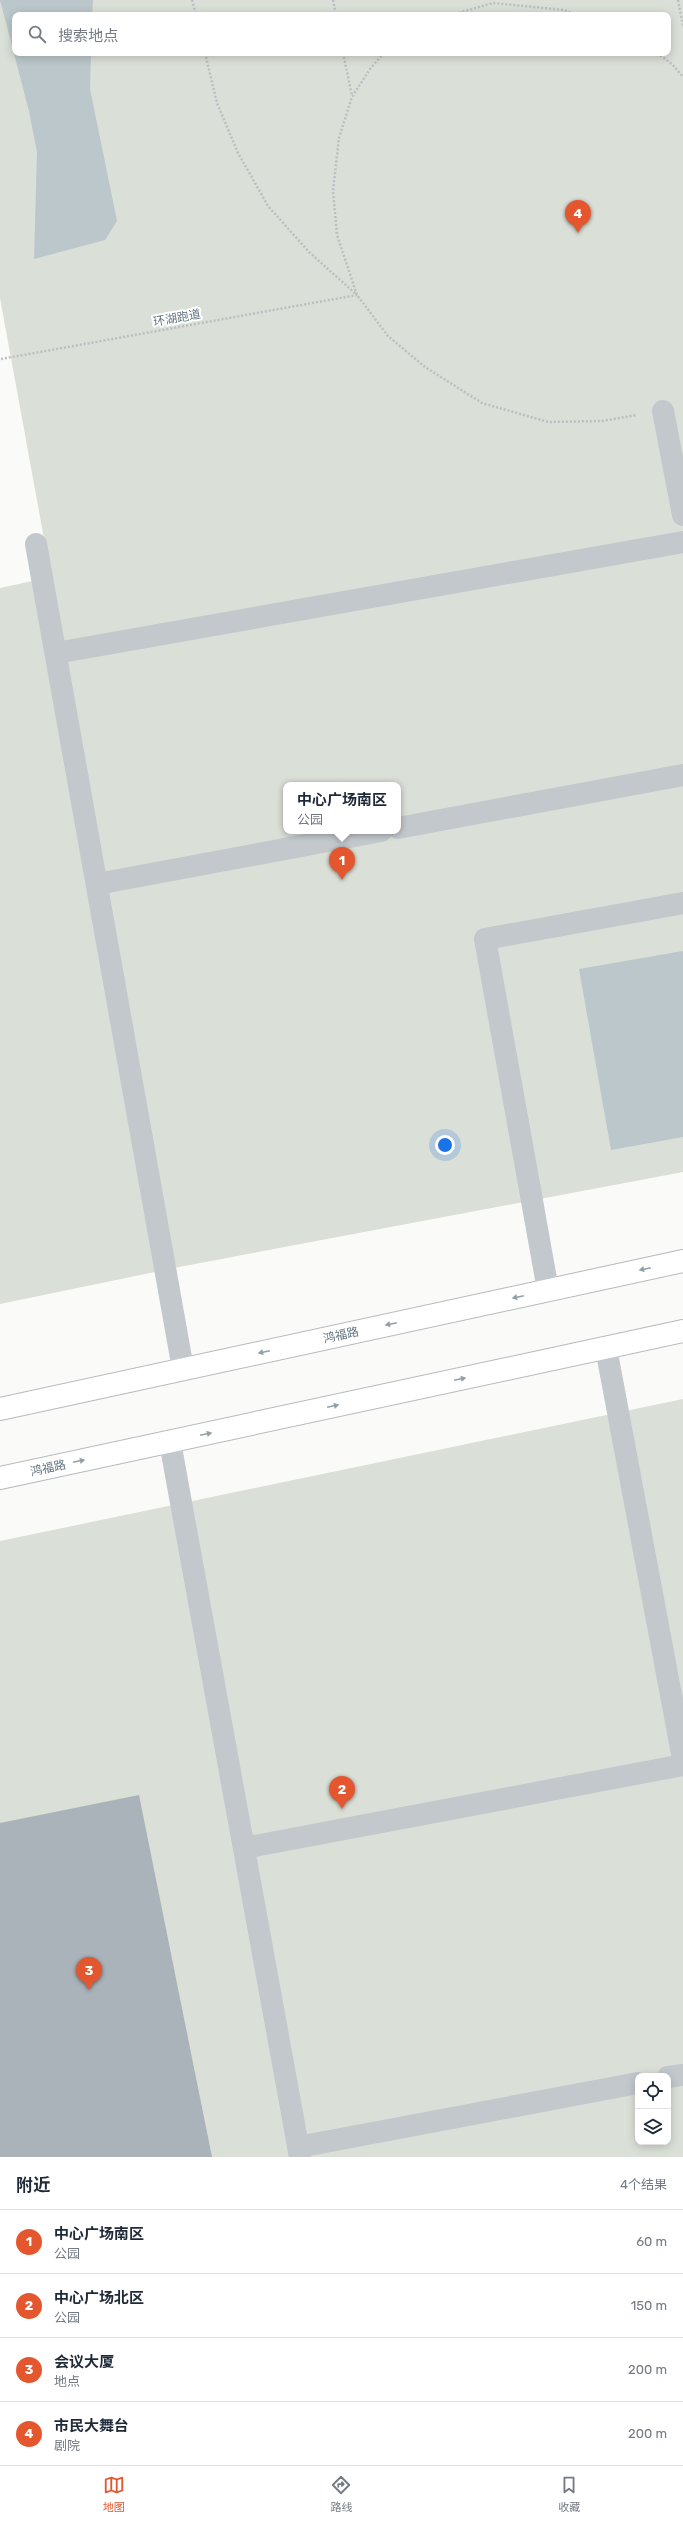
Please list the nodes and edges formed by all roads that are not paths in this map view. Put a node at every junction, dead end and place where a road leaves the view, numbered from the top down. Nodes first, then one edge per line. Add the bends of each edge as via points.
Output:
1 (663, 411) road end
2 (681, 492) edge
3 (683, 515) edge
4 (683, 542) edge
5 (36, 544) dead end
6 (56, 653) junction
7 (683, 775) edge
8 (401, 827) edge
9 (366, 834) edge
10 (97, 884) junction
11 (683, 903) edge
12 (683, 1261) edge
13 (548, 1290) junction
14 (683, 1331) edge
15 (606, 1348) junction
16 (183, 1369) junction
17 (0, 1409) edge
18 (170, 1442) junction
19 (0, 1478) edge
20 (683, 1759) edge
21 (683, 1765) edge
22 (244, 1848) junction
23 (683, 2075) edge
24 (671, 2077) edge
25 (635, 2084) edge
26 (299, 2152) edge

1 - 2 street
2 - 3 street
4 - 6 street
5 - 6 street
6 - 10 street
7 - 8 street
9 - 10 street
10 - 16 street
11 - 13 street via 485,939
12 -> 13 main road, 鸿福路
13 -> 16 main road, 鸿福路
14 - 15 main road, 鸿福路
18 -> 15 main road, 鸿福路
15 - 20 street
16 - 17 main road, 鸿福路
19 -> 18 main road, 鸿福路
18 - 22 street
21 - 22 street
22 - 26 street
23 - 24 street
25 - 26 street

